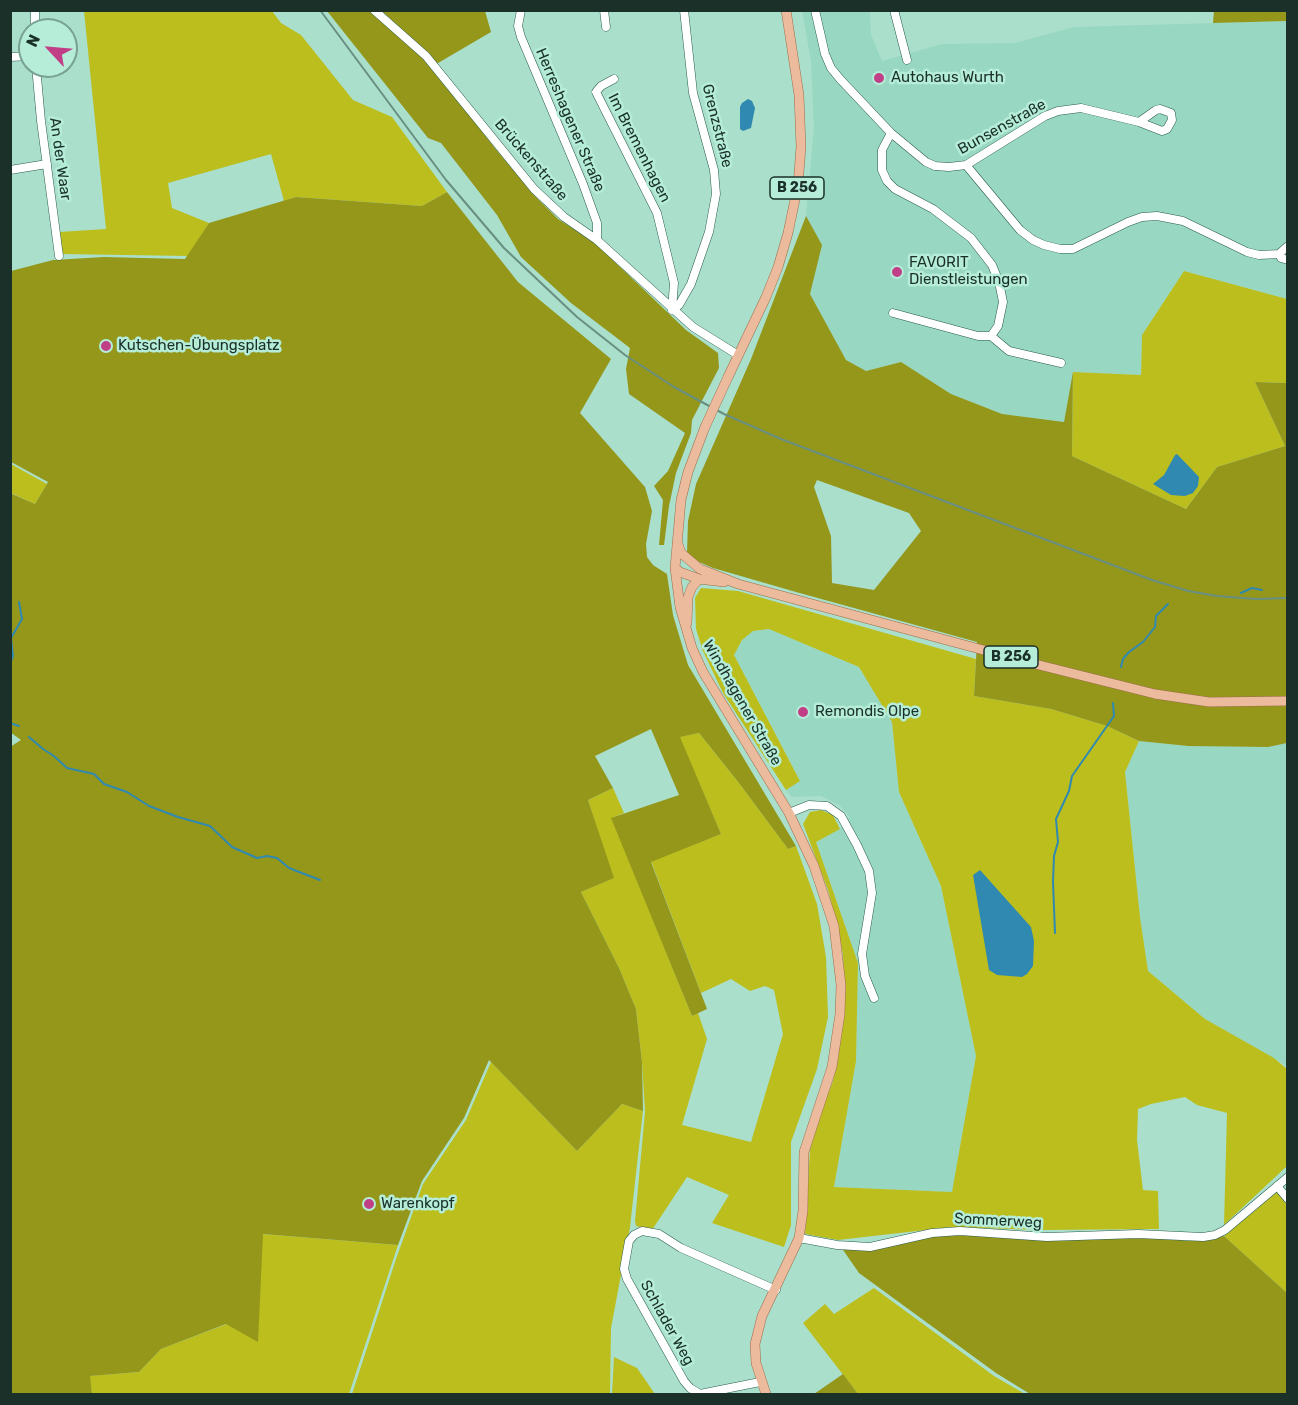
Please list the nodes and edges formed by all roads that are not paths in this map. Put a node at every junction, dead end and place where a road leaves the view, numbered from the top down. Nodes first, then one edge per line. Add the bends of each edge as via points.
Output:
1 (374, 10) edge
2 (521, 10) edge
3 (604, 10) edge
4 (684, 10) edge
5 (786, 10) edge
6 (815, 10) edge
7 (894, 10) edge
8 (606, 27) dead end
9 (907, 60) dead end
10 (37, 78) edge
11 (614, 79) dead end
12 (1139, 123) dead end
13 (891, 133) junction
14 (47, 164) junction
15 (966, 165) junction
16 (10, 170) edge
17 (597, 240) junction
18 (1287, 246) edge
19 (1280, 254) junction
20 (59, 256) dead end
21 (1287, 260) edge
22 (672, 310) junction
23 (893, 313) dead end
24 (991, 336) junction
25 (738, 355) junction
26 (1061, 363) dead end
27 (677, 533) junction
28 (675, 568) junction
29 (700, 569) junction
30 (699, 579) junction
31 (738, 584) junction
32 (687, 632) junction
33 (1287, 701) edge
34 (789, 813) junction
35 (874, 998) dead end
36 (1287, 1177) edge
37 (1277, 1186) junction
38 (1287, 1199) edge
39 (799, 1238) junction
40 (776, 1290) junction
41 (760, 1382) junction
42 (700, 1394) edge
43 (766, 1395) edge

1 - 17 street, Brückenstraße via 426,56 542,196
2 - 17 street, Herreshagener Straße via 521,38 594,213
3 - 8 street
4 - 22 street, Grenzstraße via 693,93 714,170 716,194 709,232 691,284 680,305
5 - 25 main road, B 256 via 799,95 798,185 778,267
6 - 13 street, Bunsenstraße via 831,68
7 - 9 street
10 - 14 street, An der Waar
11 - 22 street, Im Bremenhagen via 596,92 657,213 674,283
12 - 15 street, Bunsenstraße via 1081,108 1058,111
13 - 15 street, Bunsenstraße via 926,162 949,167
13 - 24 street via 882,150 882,170 887,181 953,223 992,264 1002,302 998,326
14 - 16 street
14 - 20 street, An der Waar
15 - 19 street via 1020,230 1044,245 1073,249 1128,222 1157,216 1183,221 1247,252
17 - 22 street, Brückenstraße
18 - 19 street
19 - 21 street
22 - 25 street, Brückenstraße
23 - 24 street via 971,335
24 - 26 street via 1009,351
25 - 27 main road, B 256, bridge via 688,472
27 - 28 main road, B 256
27 - 29 main road, B 256 via 681,552
28 - 29 main road, B 256
28 - 30 main road, B 256
28 - 32 main road, Windhagener Straße
29 - 31 main road, B 256
30 - 31 main road, B 256
30 - 32 main road via 688,597
31 - 33 main road, B 256 via 1155,694 1209,702
32 - 34 main road, Windhagener Straße via 703,672
34 - 35 street via 809,805 827,806 841,816 858,844 869,871 872,893 862,954
34 - 39 main road, Windhagener Straße via 826,899 834,926 841,985 832,1067 804,1152
36 - 37 street, Sommerweg
37 - 38 street
37 - 39 street, Sommerweg via 1225,1230 1198,1237 1047,1237 960,1231 870,1247
39 - 40 main road, Windhagener Straße
40 - 41 main road, Windhagener Straße via 762,1316 755,1344
40 - 42 street, Schlader Weg via 658,1234 642,1231 629,1240 624,1269 627,1279 684,1381
41 - 42 street
41 - 43 main road, Windhagener Straße

